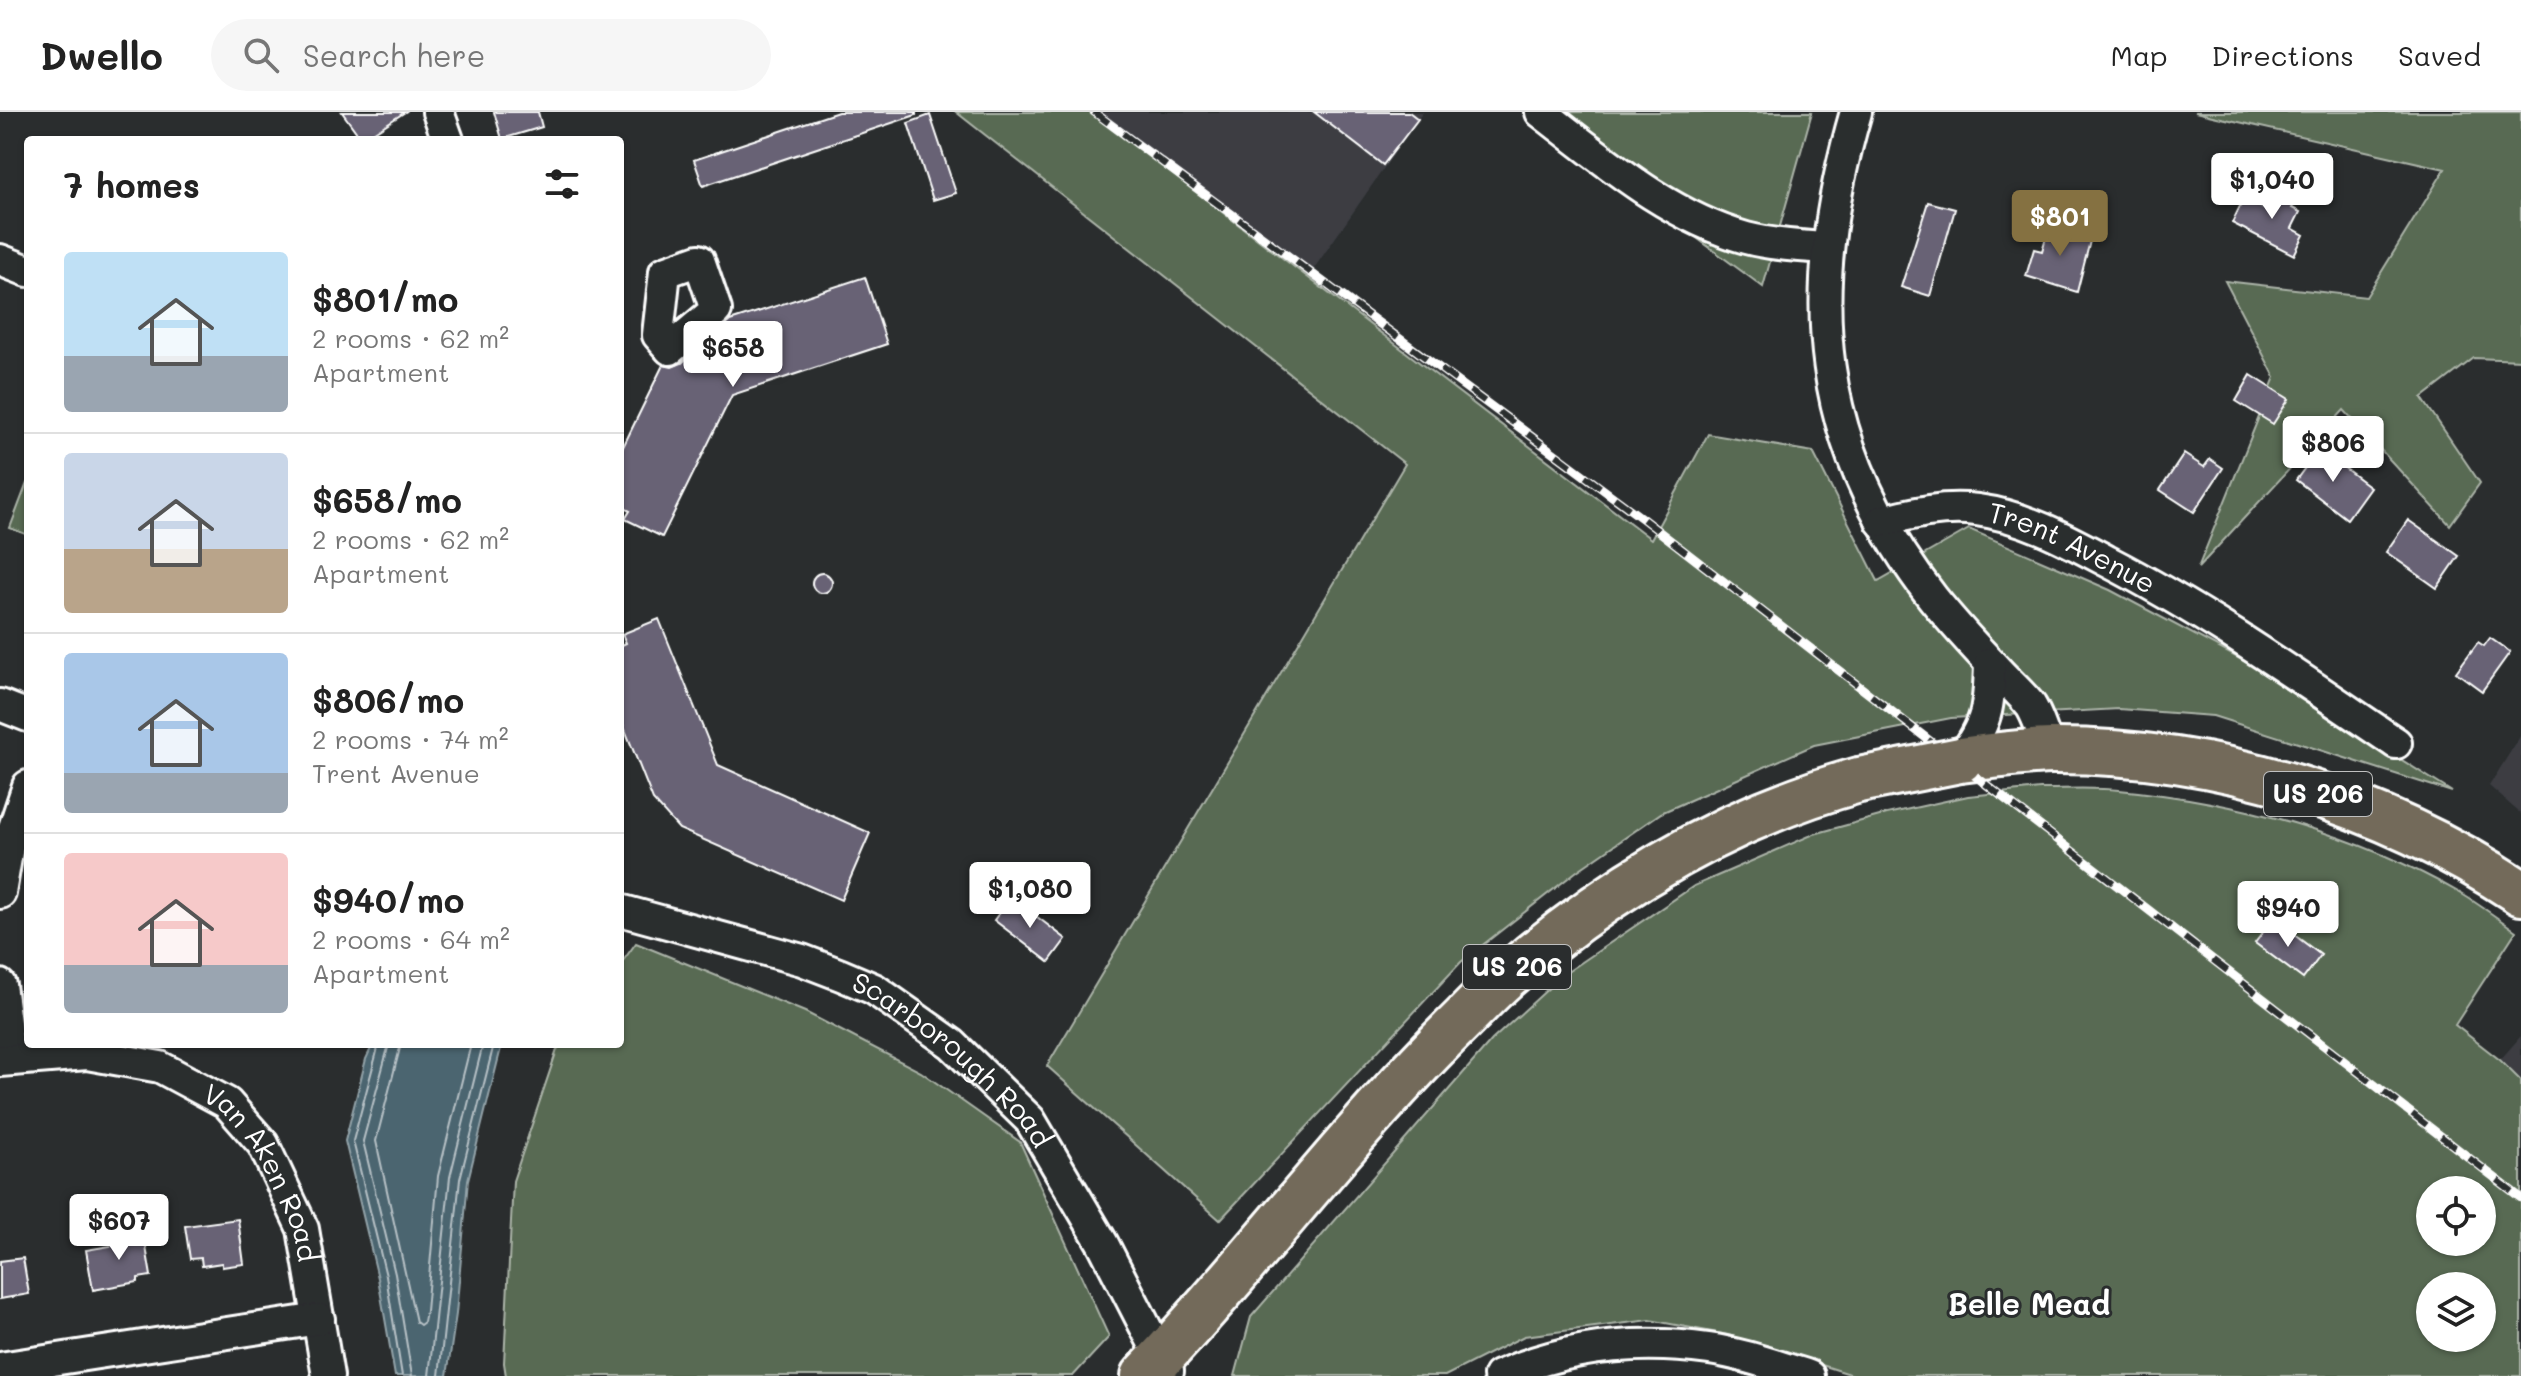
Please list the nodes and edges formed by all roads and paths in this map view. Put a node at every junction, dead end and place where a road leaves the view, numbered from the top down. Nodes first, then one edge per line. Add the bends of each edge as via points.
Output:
1 (438, 112) edge
2 (1541, 112) edge
3 (1856, 112) edge
4 (447, 136) edge
5 (1826, 248) junction
6 (0, 260) edge
7 (24, 269) edge
8 (1881, 521) junction
9 (1990, 663) junction
10 (0, 705) edge
11 (24, 714) edge
12 (2396, 743) dead end
13 (2049, 751) junction
14 (1960, 760) junction
15 (24, 798) edge
16 (0, 893) edge
17 (2521, 893) edge
18 (624, 911) edge
19 (0, 985) edge
20 (5, 1061) edge
21 (319, 1319) junction
22 (0, 1368) edge
23 (1159, 1370) edge
24 (328, 1376) edge
25 (1499, 1376) edge
26 (1809, 1376) edge

1 - 4 street
2 - 5 street via 1670,206 1705,224 1782,245
3 - 5 street
5 - 8 street via 1824,305 1837,409
6 - 7 street
8 - 9 street via 1935,601
8 - 12 street, Trent Avenue via 1924,510 1978,510 2056,534 2160,588
9 - 13 street via 2032,707
9 - 14 street via 1989,706
10 - 11 street
13 - 14 highway, US 206
13 - 17 highway, US 206 via 2185,762 2327,797 2422,836
14 - 23 highway, US 206, bridge via 1878,775 1748,818 1644,873 1577,920 1509,974 1410,1072
15 - 16 street
18 - 23 street, Scarborough Road via 841,975 874,989 952,1044 1030,1120 1103,1244
19 - 20 street
20 - 21 street, Van Aken Road via 87,1054 160,1067 227,1103 263,1144 303,1229
21 - 22 street
21 - 24 street, Van Aken Road
25 - 26 street via 1552,1356 1632,1345 1711,1349

